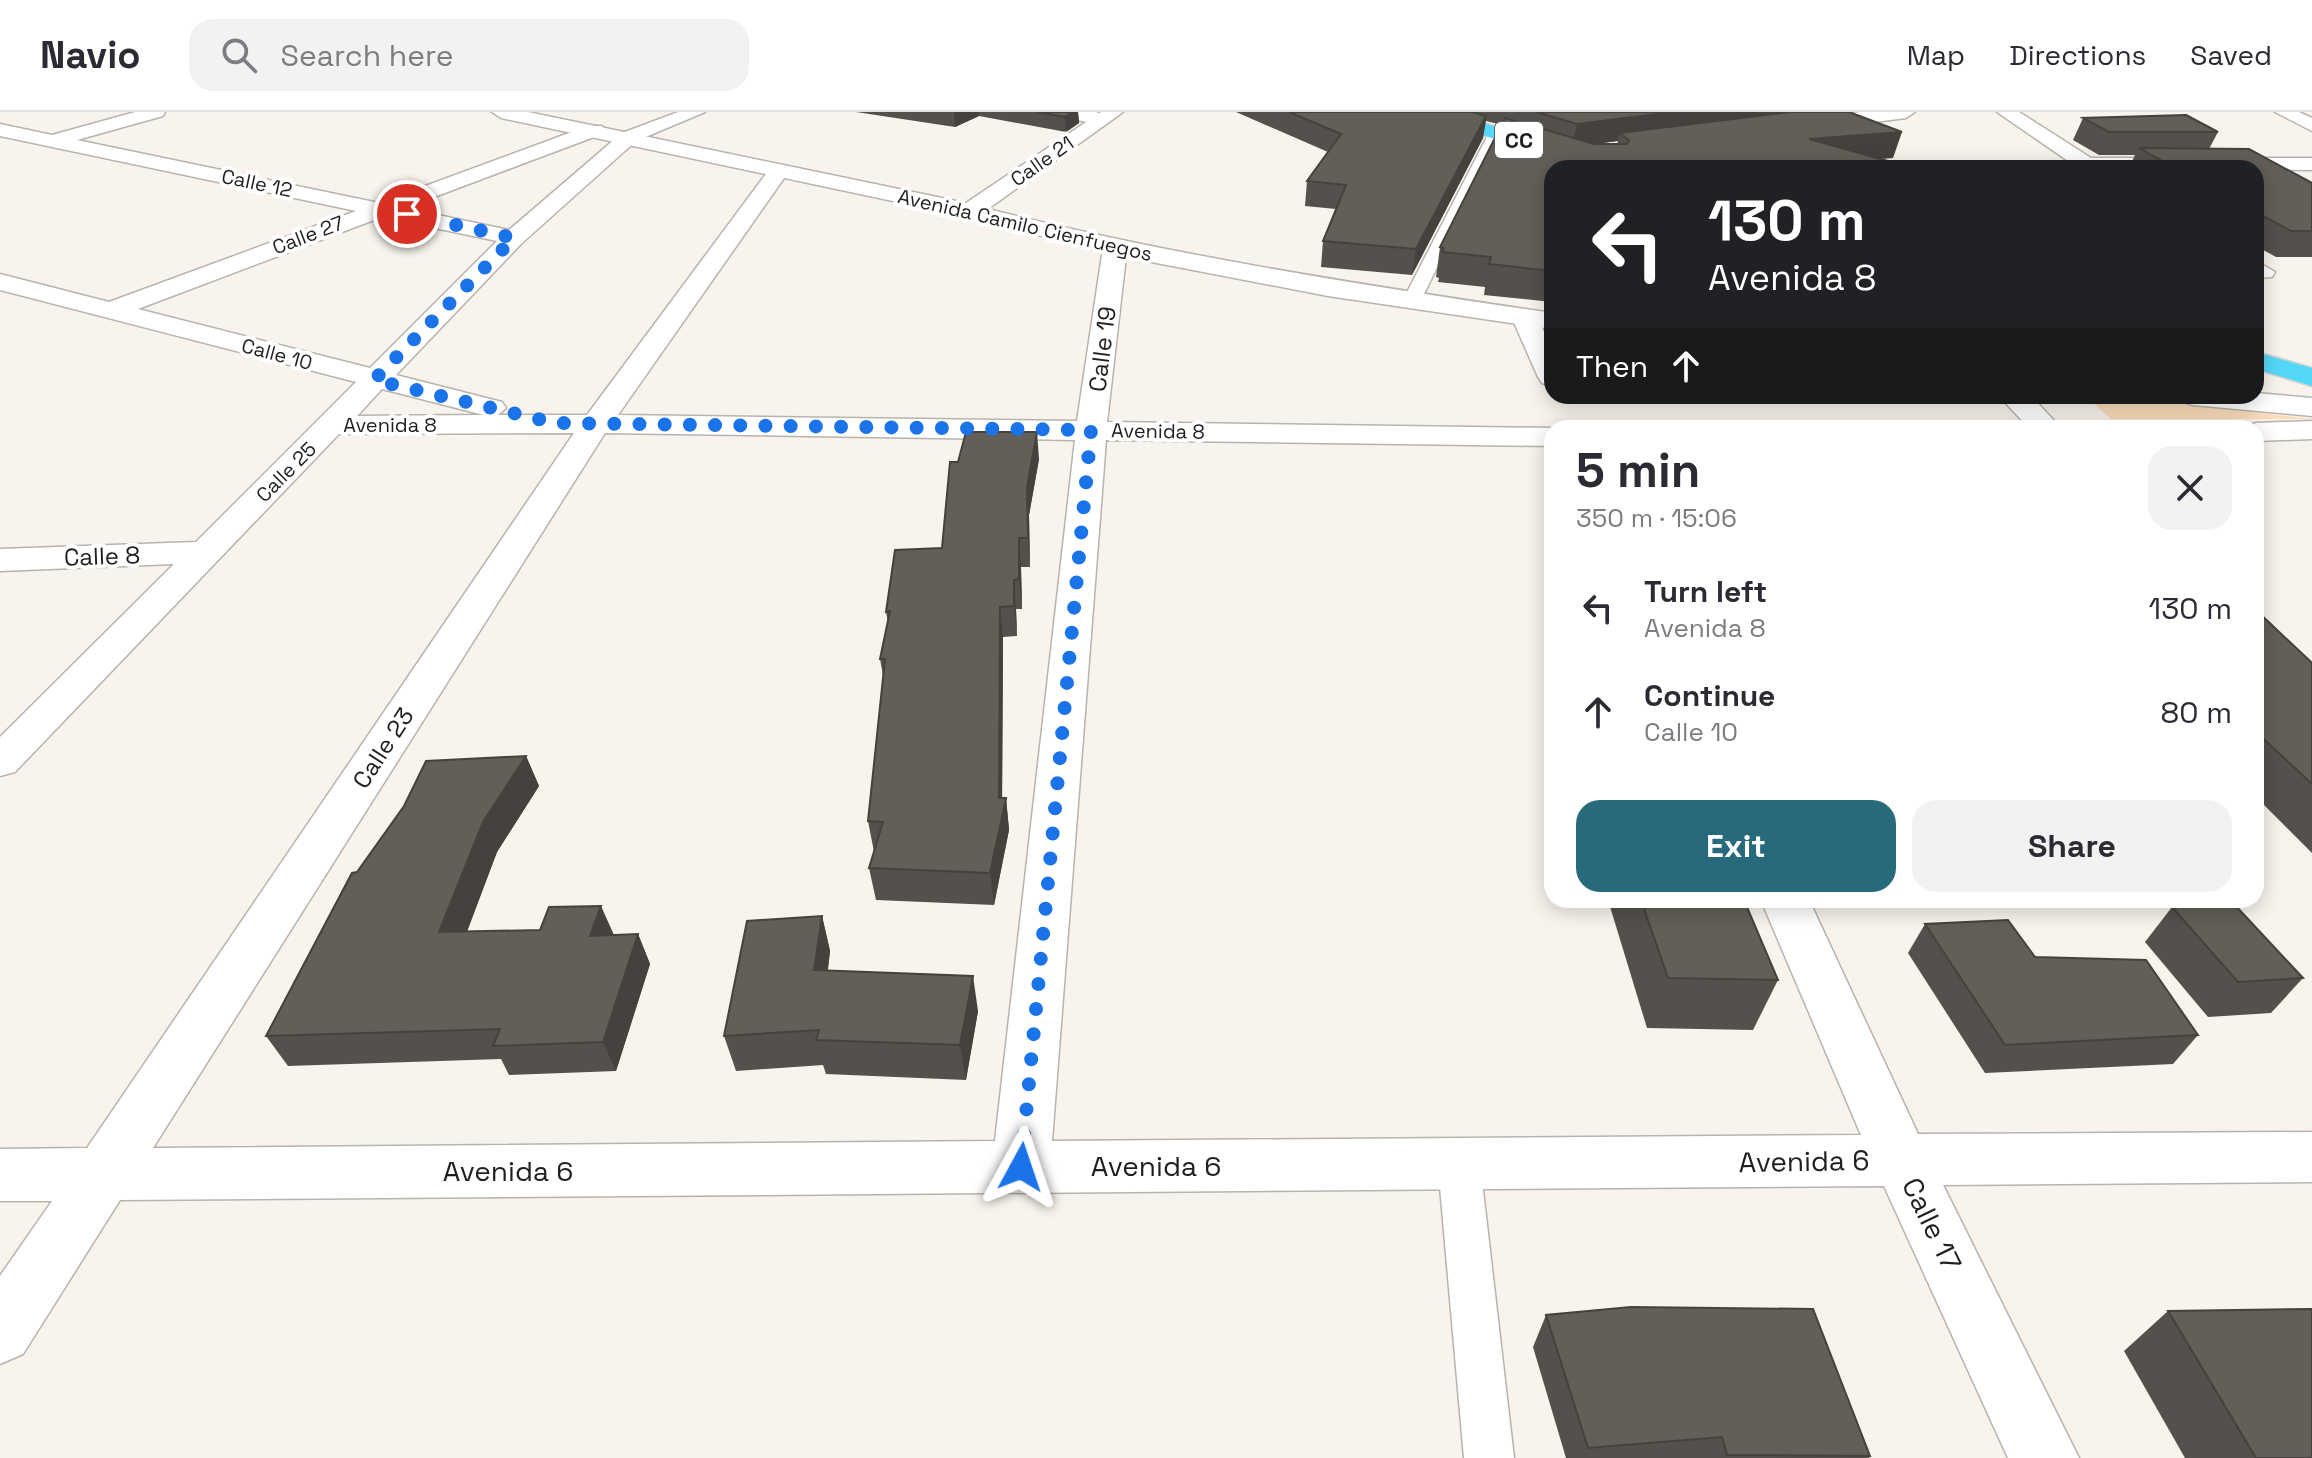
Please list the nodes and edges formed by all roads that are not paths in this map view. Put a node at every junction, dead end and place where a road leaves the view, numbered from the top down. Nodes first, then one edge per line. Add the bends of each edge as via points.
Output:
1 (156, 112) edge
2 (501, 112) edge
3 (696, 112) edge
4 (1063, 112) edge
5 (1427, 112) edge
6 (1822, 112) edge
7 (1906, 112) edge
8 (2006, 112) edge
9 (2284, 112) edge
10 (1108, 116) edge
11 (1845, 119) junction
12 (2312, 125) edge
13 (1784, 127) edge
14 (0, 130) edge
15 (595, 130) junction
16 (1496, 133) junction
17 (629, 137) junction
18 (53, 141) junction
19 (13, 152) dead end
20 (1614, 159) edge
21 (2078, 160) edge
22 (2312, 164) edge
23 (2264, 165) edge
24 (778, 171) junction
25 (380, 208) junction
26 (970, 211) junction
27 (514, 238) junction
28 (1115, 248) junction
29 (0, 282) edge
30 (1411, 302) junction
31 (112, 310) junction
32 (1538, 319) edge
33 (1544, 344) edge
34 (2264, 362) edge
35 (2264, 365) edge
36 (2312, 377) edge
37 (374, 380) junction
38 (2266, 403) joint
39 (2022, 404) edge
40 (2312, 407) edge
41 (1565, 417) edge
42 (2038, 420) edge
43 (576, 424) junction
44 (333, 425) junction
45 (1091, 430) junction
46 (2312, 430) edge
47 (2264, 432) edge
48 (205, 552) junction
49 (0, 560) edge
50 (0, 762) edge
51 (1789, 908) edge
52 (2312, 1157) edge
53 (1901, 1160) junction
54 (1459, 1164) junction
55 (1021, 1167) junction
56 (104, 1174) junction
57 (0, 1175) edge
58 (0, 1332) edge
59 (1489, 1458) edge
60 (2044, 1458) edge

1 - 18 street
2 - 15 street, Avenida Camilo Cienfuegos
3 - 17 street, Calle 25
4 - 10 street
5 - 16 highway, CC
6 - 11 street
7 - 11 street
8 - 21 street
9 - 12 street
10 - 26 street, Calle 21
11 - 13 street
14 - 18 street, Calle 12
15 - 17 street, Avenida Camilo Cienfuegos
15 - 25 street, Calle 27
16 - 20 highway, CC via 1572,156
16 - 30 lane
17 - 24 street, Avenida Camilo Cienfuegos
17 - 27 street, Calle 25
18 - 19 street
18 - 25 street, Calle 12
22 - 23 street
24 - 26 street, Avenida Camilo Cienfuegos
24 - 43 street, Calle 23
25 - 27 street, Calle 12
25 - 31 street, Calle 27
26 - 28 street, Avenida Camilo Cienfuegos
27 - 37 street, Calle 25
28 - 30 street, Avenida Camilo Cienfuegos
28 - 45 street, Calle 19
29 - 31 street, Calle 10
30 - 32 street, Avenida Camilo Cienfuegos
31 - 37 street, Calle 10
32 - 33 street
34 - 36 highway
35 - 38 street via 2285,377 2287,387
37 - 43 street, Calle 10
37 - 44 street, Calle 25
38 - 40 street
39 - 42 street
41 - 45 street, Avenida 8
43 - 44 street, Avenida 8
43 - 45 street, Avenida 8
43 - 56 street, Calle 23
44 - 48 street, Calle 25
45 - 55 street, Calle 19
46 - 47 street
48 - 49 street, Calle 8
48 - 50 street, Calle 25
51 - 53 street, Calle 17
52 - 53 street, Avenida 6
53 - 54 street, Avenida 6
53 - 60 street, Calle 17
54 - 55 street, Avenida 6
54 - 59 lane
55 - 56 street, Avenida 6
56 - 57 street, Avenida 6
56 - 58 street, Calle 23

